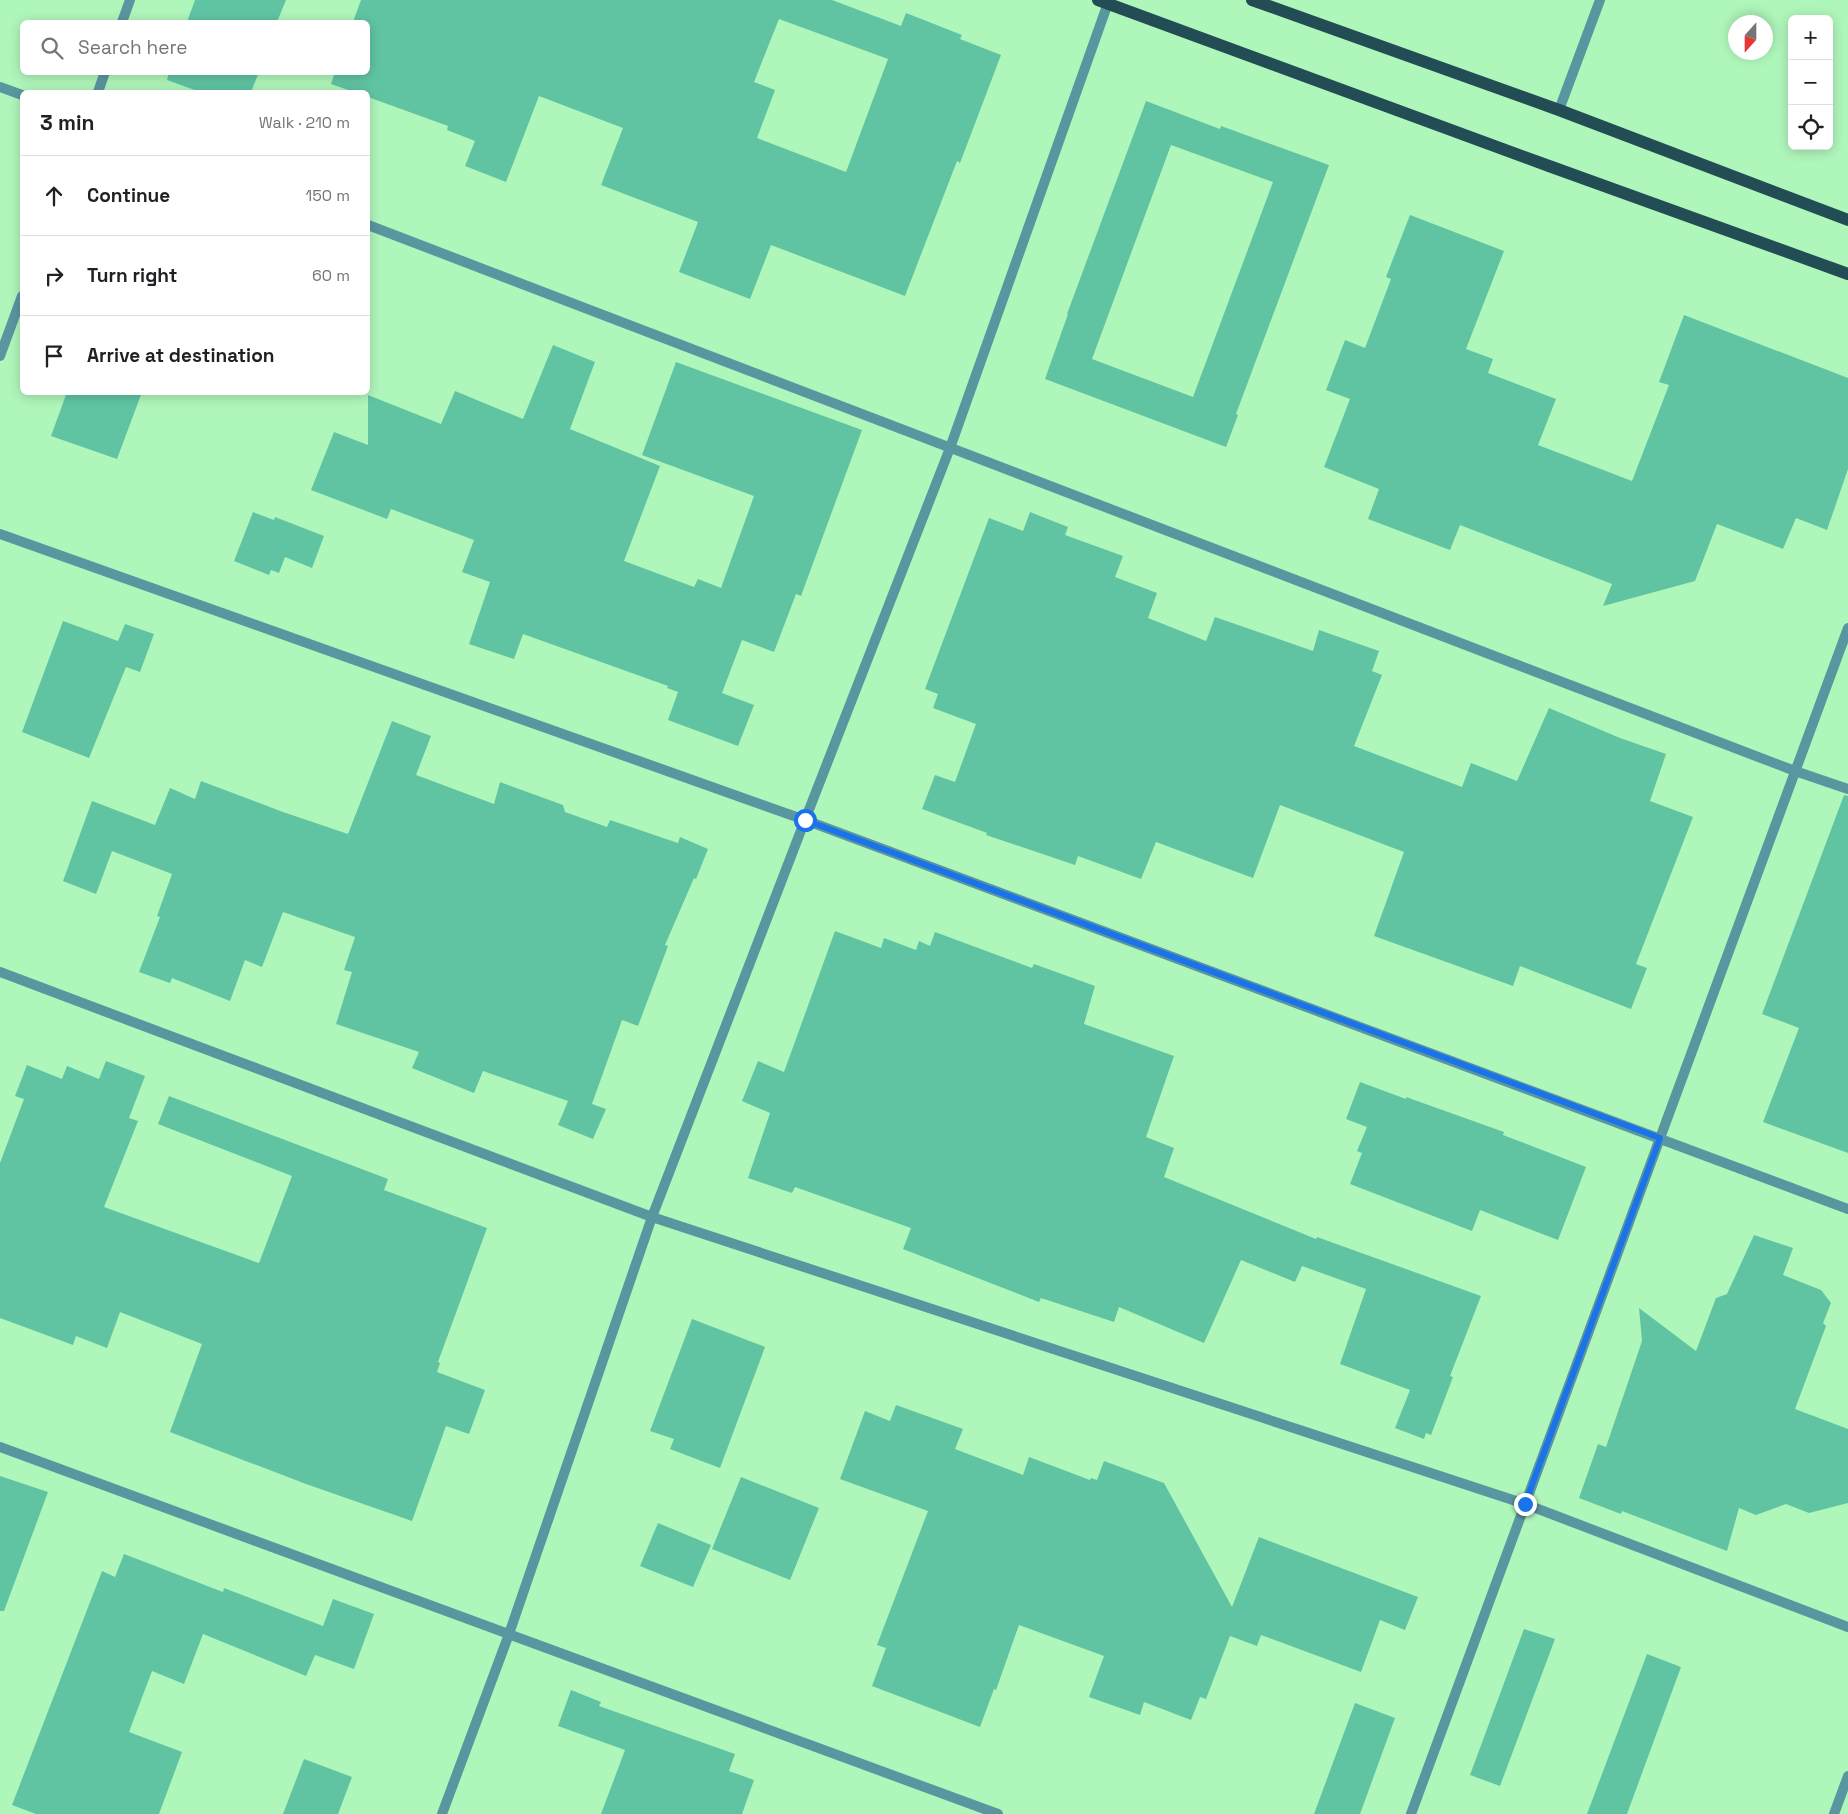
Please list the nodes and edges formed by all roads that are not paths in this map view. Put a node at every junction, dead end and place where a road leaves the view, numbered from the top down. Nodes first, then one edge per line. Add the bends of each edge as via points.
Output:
1 (130, 0) edge
2 (1252, 0) edge
3 (1600, 0) edge
4 (1103, 2) edge
5 (123, 20) edge
6 (104, 75) edge
7 (0, 87) edge
8 (99, 90) edge
9 (20, 94) edge
10 (1559, 110) junction
11 (1848, 220) edge
12 (370, 226) edge
13 (1848, 274) edge
14 (20, 301) edge
15 (0, 356) edge
16 (950, 448) junction
17 (0, 534) edge
18 (1848, 628) edge
19 (1795, 771) junction
20 (1848, 789) edge
21 (805, 820) junction
22 (0, 972) edge
23 (1660, 1138) junction
24 (1848, 1209) edge
25 (652, 1217) junction
26 (0, 1447) edge
27 (1525, 1504) junction
28 (1848, 1627) edge
29 (509, 1634) junction
30 (1848, 1776) edge
31 (442, 1814) edge
32 (998, 1814) edge
33 (1411, 1814) edge
34 (1834, 1814) edge

1 - 5 street
2 - 10 main road
3 - 10 street
4 - 13 main road
4 - 16 street
6 - 8 street
7 - 9 street
10 - 11 main road
12 - 16 street
14 - 15 street
16 - 19 street
16 - 21 street
17 - 21 street
18 - 19 street
19 - 20 street
19 - 23 street
21 - 23 street
21 - 25 street
22 - 25 street
23 - 24 street
23 - 27 street
25 - 27 street
25 - 29 street
26 - 29 street
27 - 28 street
27 - 33 street
29 - 31 street
29 - 32 street
30 - 34 street

